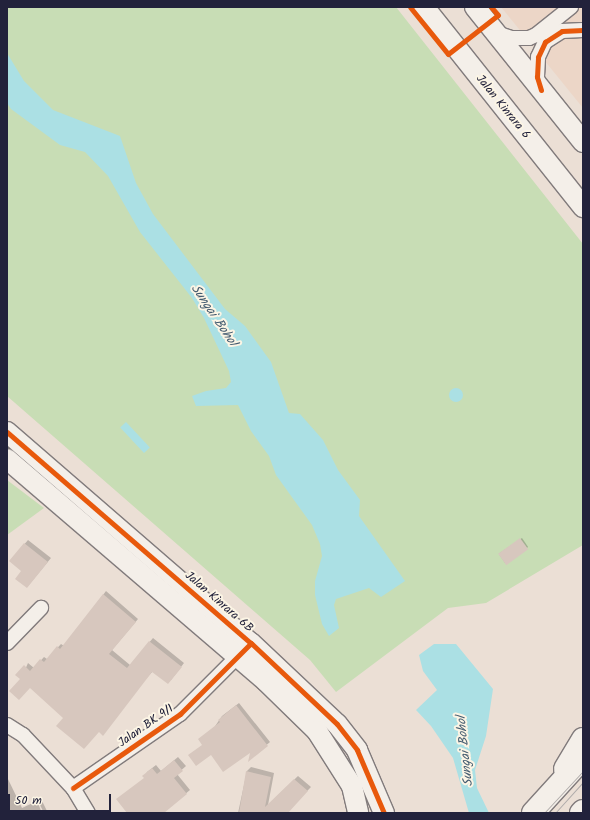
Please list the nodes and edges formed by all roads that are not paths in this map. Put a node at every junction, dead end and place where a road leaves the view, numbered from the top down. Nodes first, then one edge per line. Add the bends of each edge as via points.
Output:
1 (424, 7) edge
2 (476, 7) edge
3 (554, 7) edge
4 (571, 7) edge
5 (544, 29) junction
6 (583, 30) edge
7 (496, 33) junction
8 (541, 90) junction
9 (583, 142) edge
10 (583, 207) edge
11 (7, 432) edge
12 (7, 459) edge
13 (41, 608) dead end
14 (7, 643) edge
15 (244, 650) junction
16 (7, 724) edge
17 (583, 740) edge
18 (583, 758) edge
19 (72, 788) junction
20 (553, 788) junction
21 (88, 813) edge
22 (358, 813) edge
23 (384, 813) edge
24 (534, 813) edge

1 - 10 street, Jalan Kinrara 6
2 - 7 street
3 - 5 street via 550,21
4 - 5 street
5 - 7 street via 536,35 520,39
6 - 8 street via 562,31 545,42 538,57 537,77
7 - 8 street
8 - 9 street
11 - 15 street, Jalan Kinrara 6B
12 - 15 street, Jalan Kinrara 6B
13 - 14 street
15 - 19 street, Jalan BK 9/1 via 180,714
15 - 22 street, Jalan Kinrara 6B via 317,731 352,786
15 - 23 street, Jalan Kinrara 6B via 331,718 358,750
16 - 19 street via 23,735
17 - 20 highway
18 - 20 highway
19 - 21 street
20 - 24 highway

